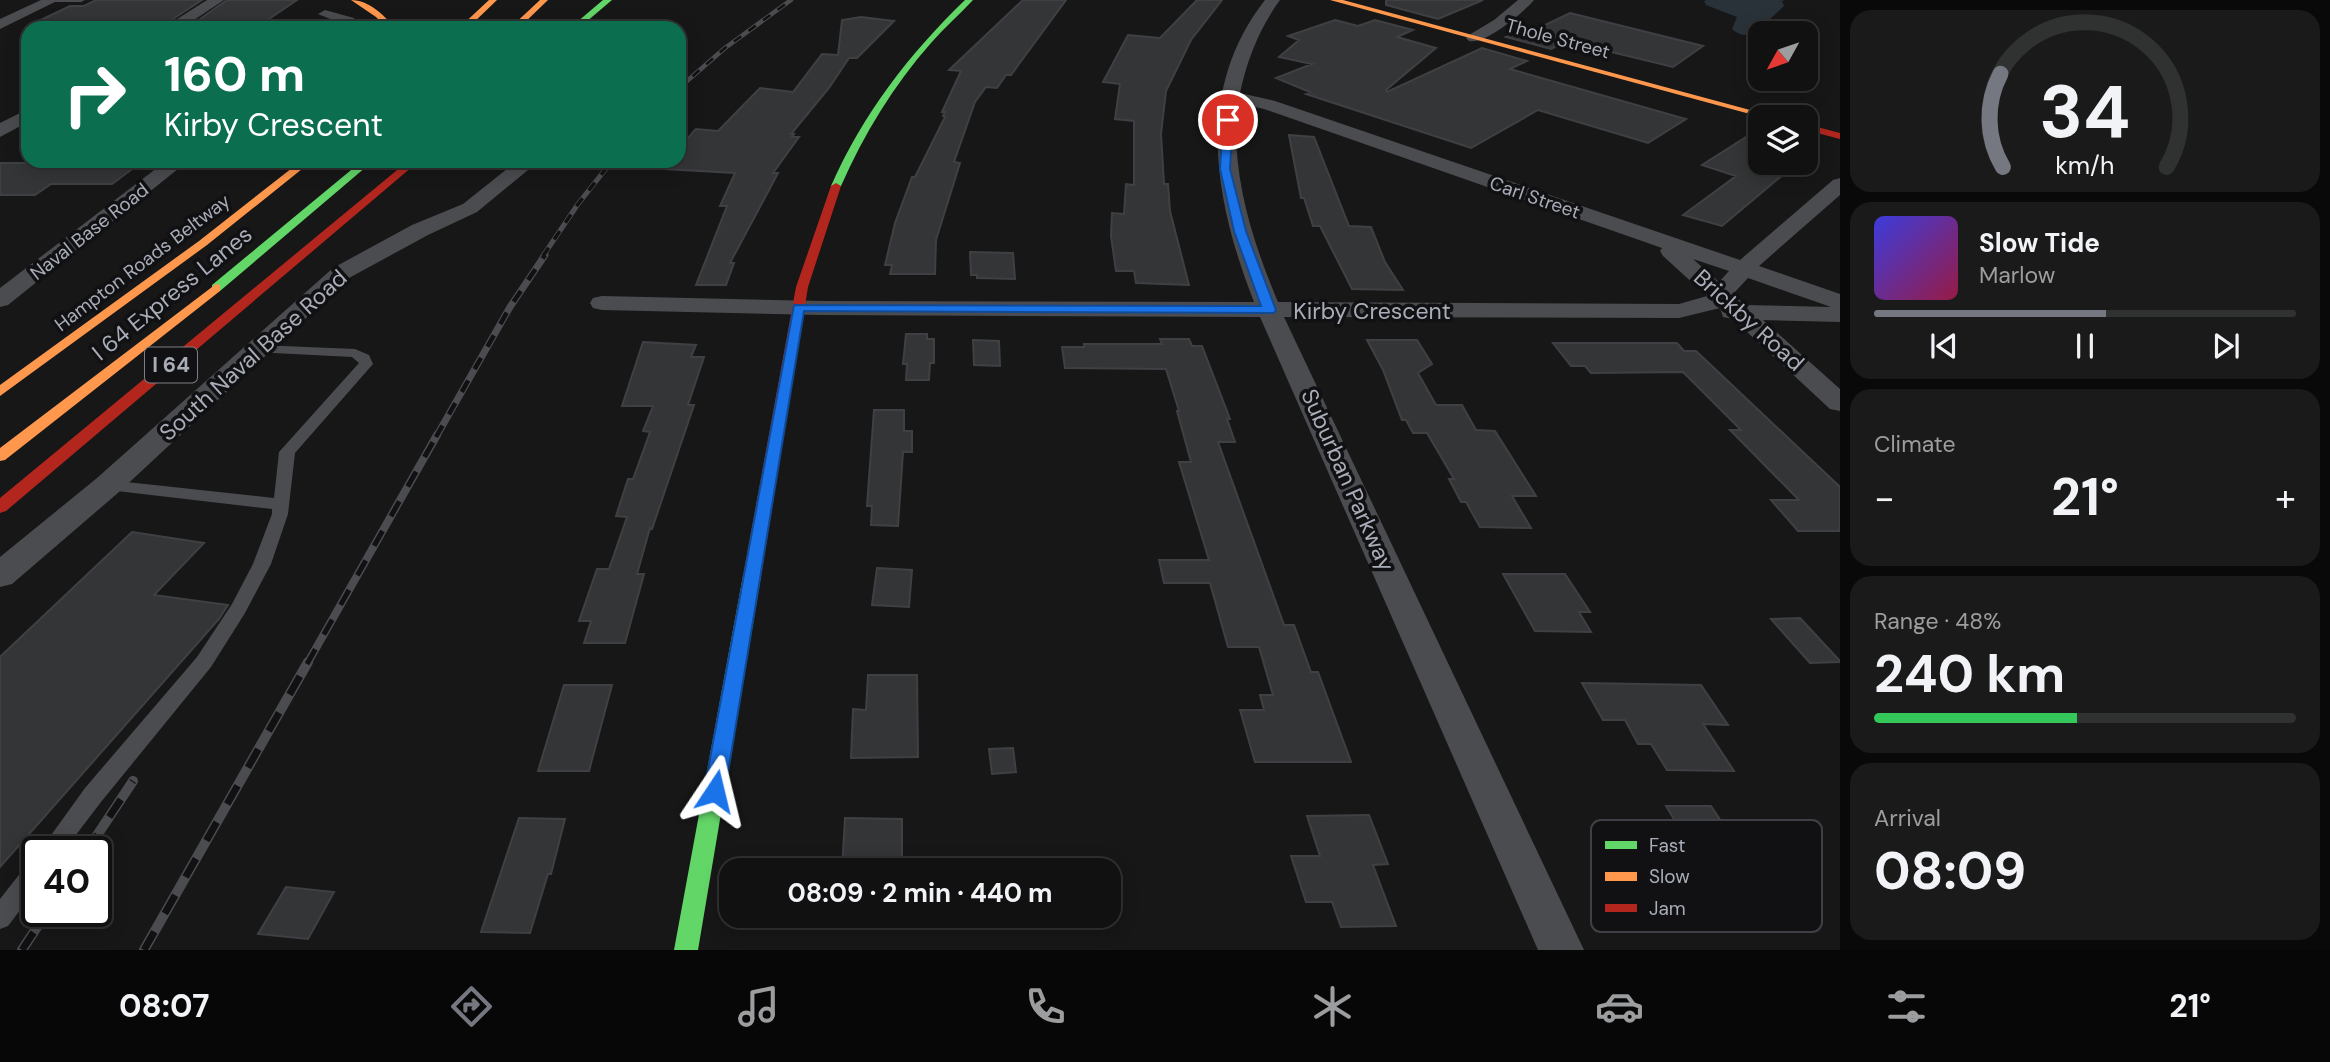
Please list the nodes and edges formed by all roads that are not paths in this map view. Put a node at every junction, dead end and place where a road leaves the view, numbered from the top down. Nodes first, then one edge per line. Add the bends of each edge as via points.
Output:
1 (52, 0) edge
2 (81, 0) edge
3 (217, 0) edge
4 (355, 0) edge
5 (494, 0) edge
6 (544, 0) edge
7 (588, 0) edge
8 (608, 0) edge
9 (969, 0) edge
10 (1273, 0) edge
11 (1334, 0) edge
12 (1527, 0) edge
13 (325, 14) dead end
14 (182, 21) edge
15 (348, 21) edge
16 (385, 21) edge
17 (471, 21) edge
18 (522, 21) edge
19 (566, 21) edge
20 (580, 21) edge
21 (0, 25) edge
22 (1474, 38) junction
23 (1230, 96) junction
24 (1748, 111) edge
25 (21, 118) edge
26 (21, 128) edge
27 (2, 129) edge
28 (1818, 130) edge
29 (1840, 136) edge
30 (169, 168) edge
31 (298, 168) edge
32 (360, 168) edge
33 (406, 168) edge
34 (421, 168) edge
35 (520, 168) edge
36 (1840, 184) edge
37 (342, 224) junction
38 (1657, 239) junction
39 (1744, 269) junction
40 (1721, 294) junction
41 (0, 300) edge
42 (1840, 302) edge
43 (602, 303) dead end
44 (799, 307) junction
45 (1269, 310) junction
46 (1679, 311) junction
47 (1742, 312) junction
48 (1840, 315) edge
49 (259, 349) junction
50 (0, 392) edge
51 (1840, 403) edge
52 (0, 456) edge
53 (108, 485) junction
54 (281, 504) junction
55 (0, 507) edge
56 (0, 575) edge
57 (62, 836) edge
58 (21, 891) edge
59 (0, 918) edge
60 (686, 950) edge
61 (1561, 950) edge

1 - 2 lane
1 - 21 street
3 - 14 street
4 - 16 main road
5 - 17 main road
6 - 18 main road
7 - 19 main road
8 - 20 main road
9 - 44 main road via 898,74 867,119 819,229
10 - 23 street, Suburban Parkway via 1239,58
11 - 22 main road, Thole Street
12 - 22 street
13 - 15 street
22 - 24 main road, Thole Street
23 - 38 street, Carl Street via 1269,105
23 - 45 street, Suburban Parkway via 1225,169 1240,231
25 - 27 street
26 - 27 street
28 - 29 main road
30 - 41 street, Naval Base Road
31 - 50 main road, Hampton Roads Beltway
32 - 52 main road, I 64 Express Lanes via 208,295
33 - 37 main road, I 64
34 - 37 main road via 398,189
35 - 49 street, South Naval Base Road via 470,208 341,273
36 - 39 street, Kirby Crescent
37 - 55 main road, I 64
38 - 39 street, Carl Street
38 - 40 street, Brickby Road
39 - 40 street, Kirby Crescent
39 - 42 street, Carl Street
40 - 46 street, Kirby Crescent via 1714,302
40 - 47 street, Brickby Road
43 - 44 street, Kirby Crescent
44 - 45 street, Kirby Crescent
44 - 60 main road
45 - 46 street, Kirby Crescent
45 - 61 street, Suburban Parkway
46 - 47 street, Kirby Crescent
47 - 48 street, Kirby Crescent
47 - 51 street, Brickby Road
49 - 53 street, South Naval Base Road
49 - 54 lane via 355,353 366,364 287,452
53 - 54 lane
53 - 56 street, South Naval Base Road
54 - 57 lane via 262,564 204,662
58 - 59 lane

